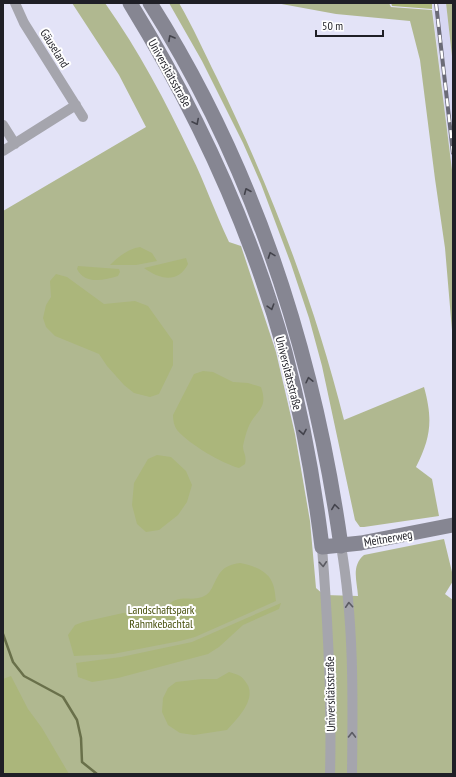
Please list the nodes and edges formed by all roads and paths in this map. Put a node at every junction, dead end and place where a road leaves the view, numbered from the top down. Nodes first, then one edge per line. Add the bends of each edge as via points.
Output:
1 (15, 3) edge
2 (130, 3) edge
3 (150, 3) edge
4 (76, 105) junction
5 (83, 117) dead end
6 (3, 125) edge
7 (15, 144) junction
8 (3, 151) edge
9 (453, 525) edge
10 (341, 546) junction
11 (322, 548) junction
12 (330, 774) edge
13 (352, 774) edge

1 - 4 street, Gäuseland via 24,23
2 -> 11 street, Universitätsstraße via 165,61 206,142 232,199 259,270 283,346 300,413
10 -> 3 street, Universitätsstraße via 321,429 300,342 262,227 230,152 190,72
4 - 5 street, Gäuseland
4 - 7 street
6 - 7 street
7 - 8 street
9 - 10 street, Meitnerweg
10 - 11 street, Meitnerweg
13 -> 10 street, Universitätsstraße via 352,653 347,581
11 -> 12 street, Universitätsstraße via 330,697

